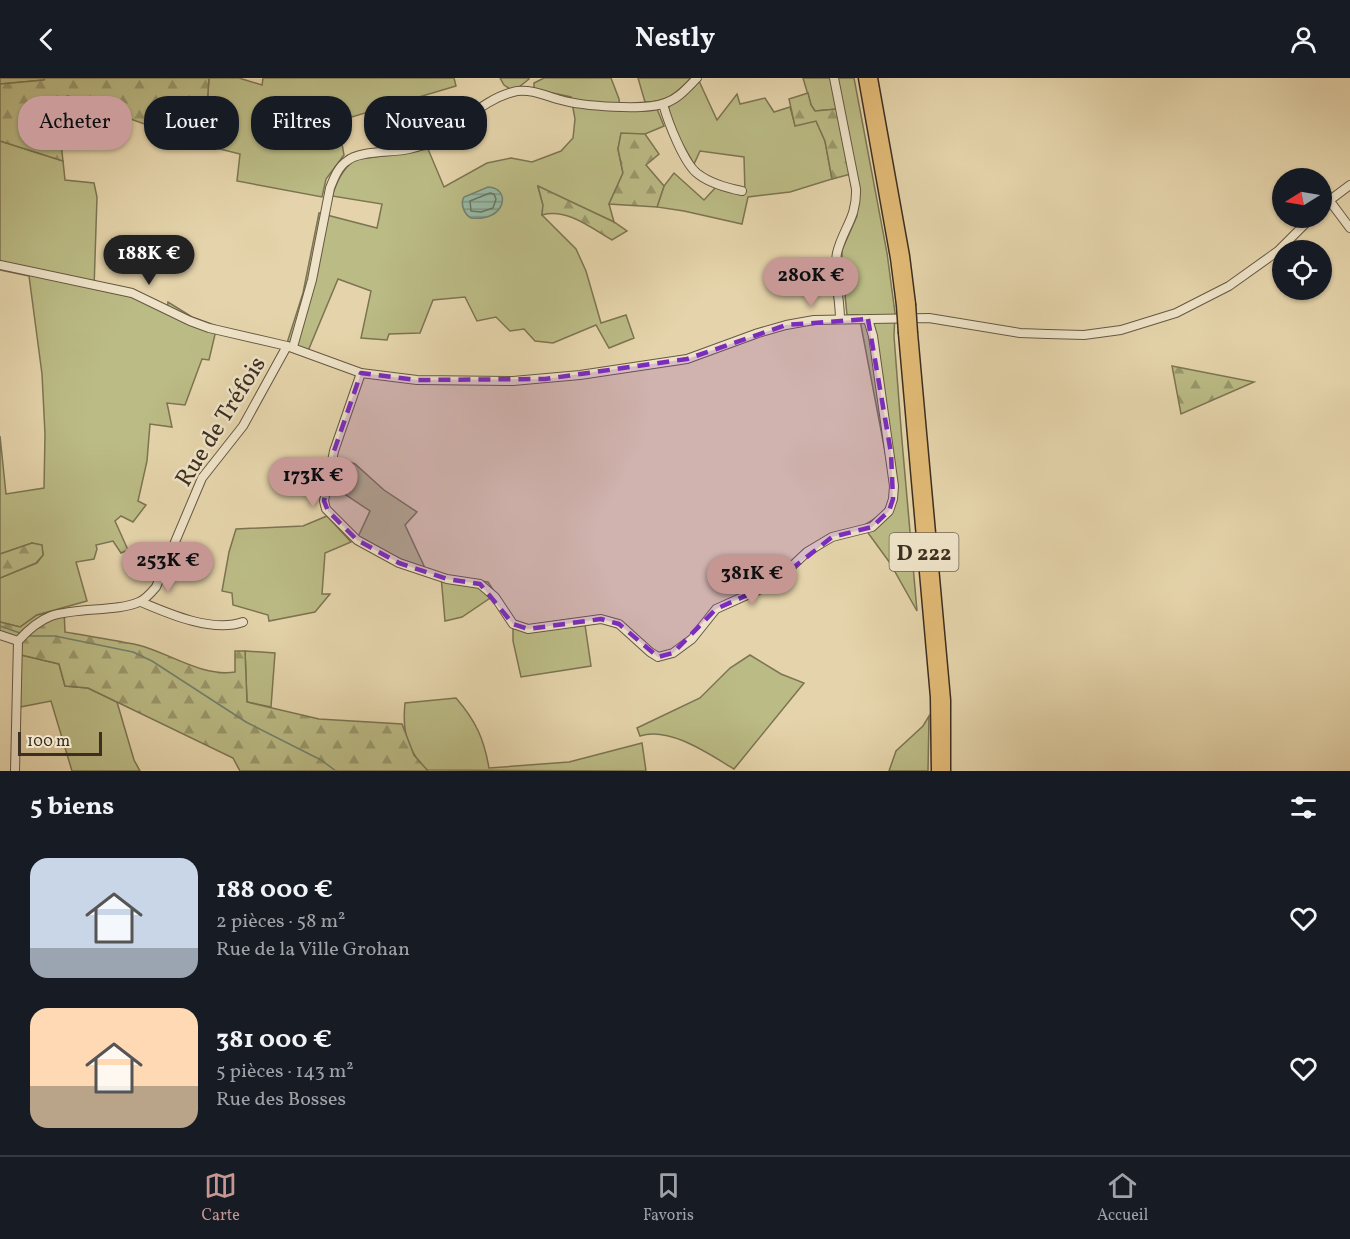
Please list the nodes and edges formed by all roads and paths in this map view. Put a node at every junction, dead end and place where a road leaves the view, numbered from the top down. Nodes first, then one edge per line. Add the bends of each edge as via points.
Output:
1 (697, 78) edge
2 (834, 78) edge
3 (864, 78) edge
4 (872, 78) edge
5 (663, 104) junction
6 (1350, 185) edge
7 (742, 191) dead end
8 (1332, 198) edge
9 (1332, 204) edge
10 (1301, 228) edge
11 (1350, 228) edge
12 (0, 265) edge
13 (906, 304) junction
14 (867, 319) junction
15 (840, 320) junction
16 (908, 333) junction
17 (290, 346) junction
18 (361, 373) junction
19 (141, 602) junction
20 (243, 622) dead end
21 (0, 635) edge
22 (18, 641) junction
23 (15, 771) edge
24 (937, 771) edge
25 (945, 771) edge

1 - 5 street
2 - 15 street via 856,189 853,216 837,253
3 - 13 highway, D 222
4 - 13 highway, D 222 via 904,256
5 - 7 street via 667,120 697,174 725,188
5 - 17 street, Rue de Tréfois via 586,105 528,90 507,94 428,143 346,161 330,188 312,280
6 - 8 street
9 - 11 street
10 - 14 street via 1278,251 1229,286 1176,313 1121,330 1047,334 929,318
12 - 17 street via 132,293 209,328
13 - 16 highway, D 222, bridge
14 - 15 street
14 - 18 street via 891,453 894,499 889,511 872,527 832,537 807,552 774,583 716,609 692,639 673,654 658,657 619,624 601,619 528,629 513,624 495,597 480,584 447,579 399,563 357,540 344,528 328,512 324,501 334,451
15 - 18 street via 786,325 687,359 580,375 470,382 395,379
16 - 24 highway, D 222 via 936,697
16 - 25 highway, D 222 via 945,700
17 - 18 street
17 - 19 street, Rue de Tréfois via 243,426 202,478 156,587
19 - 20 street via 214,626
19 - 22 street via 50,616
21 - 22 street
22 - 23 street

